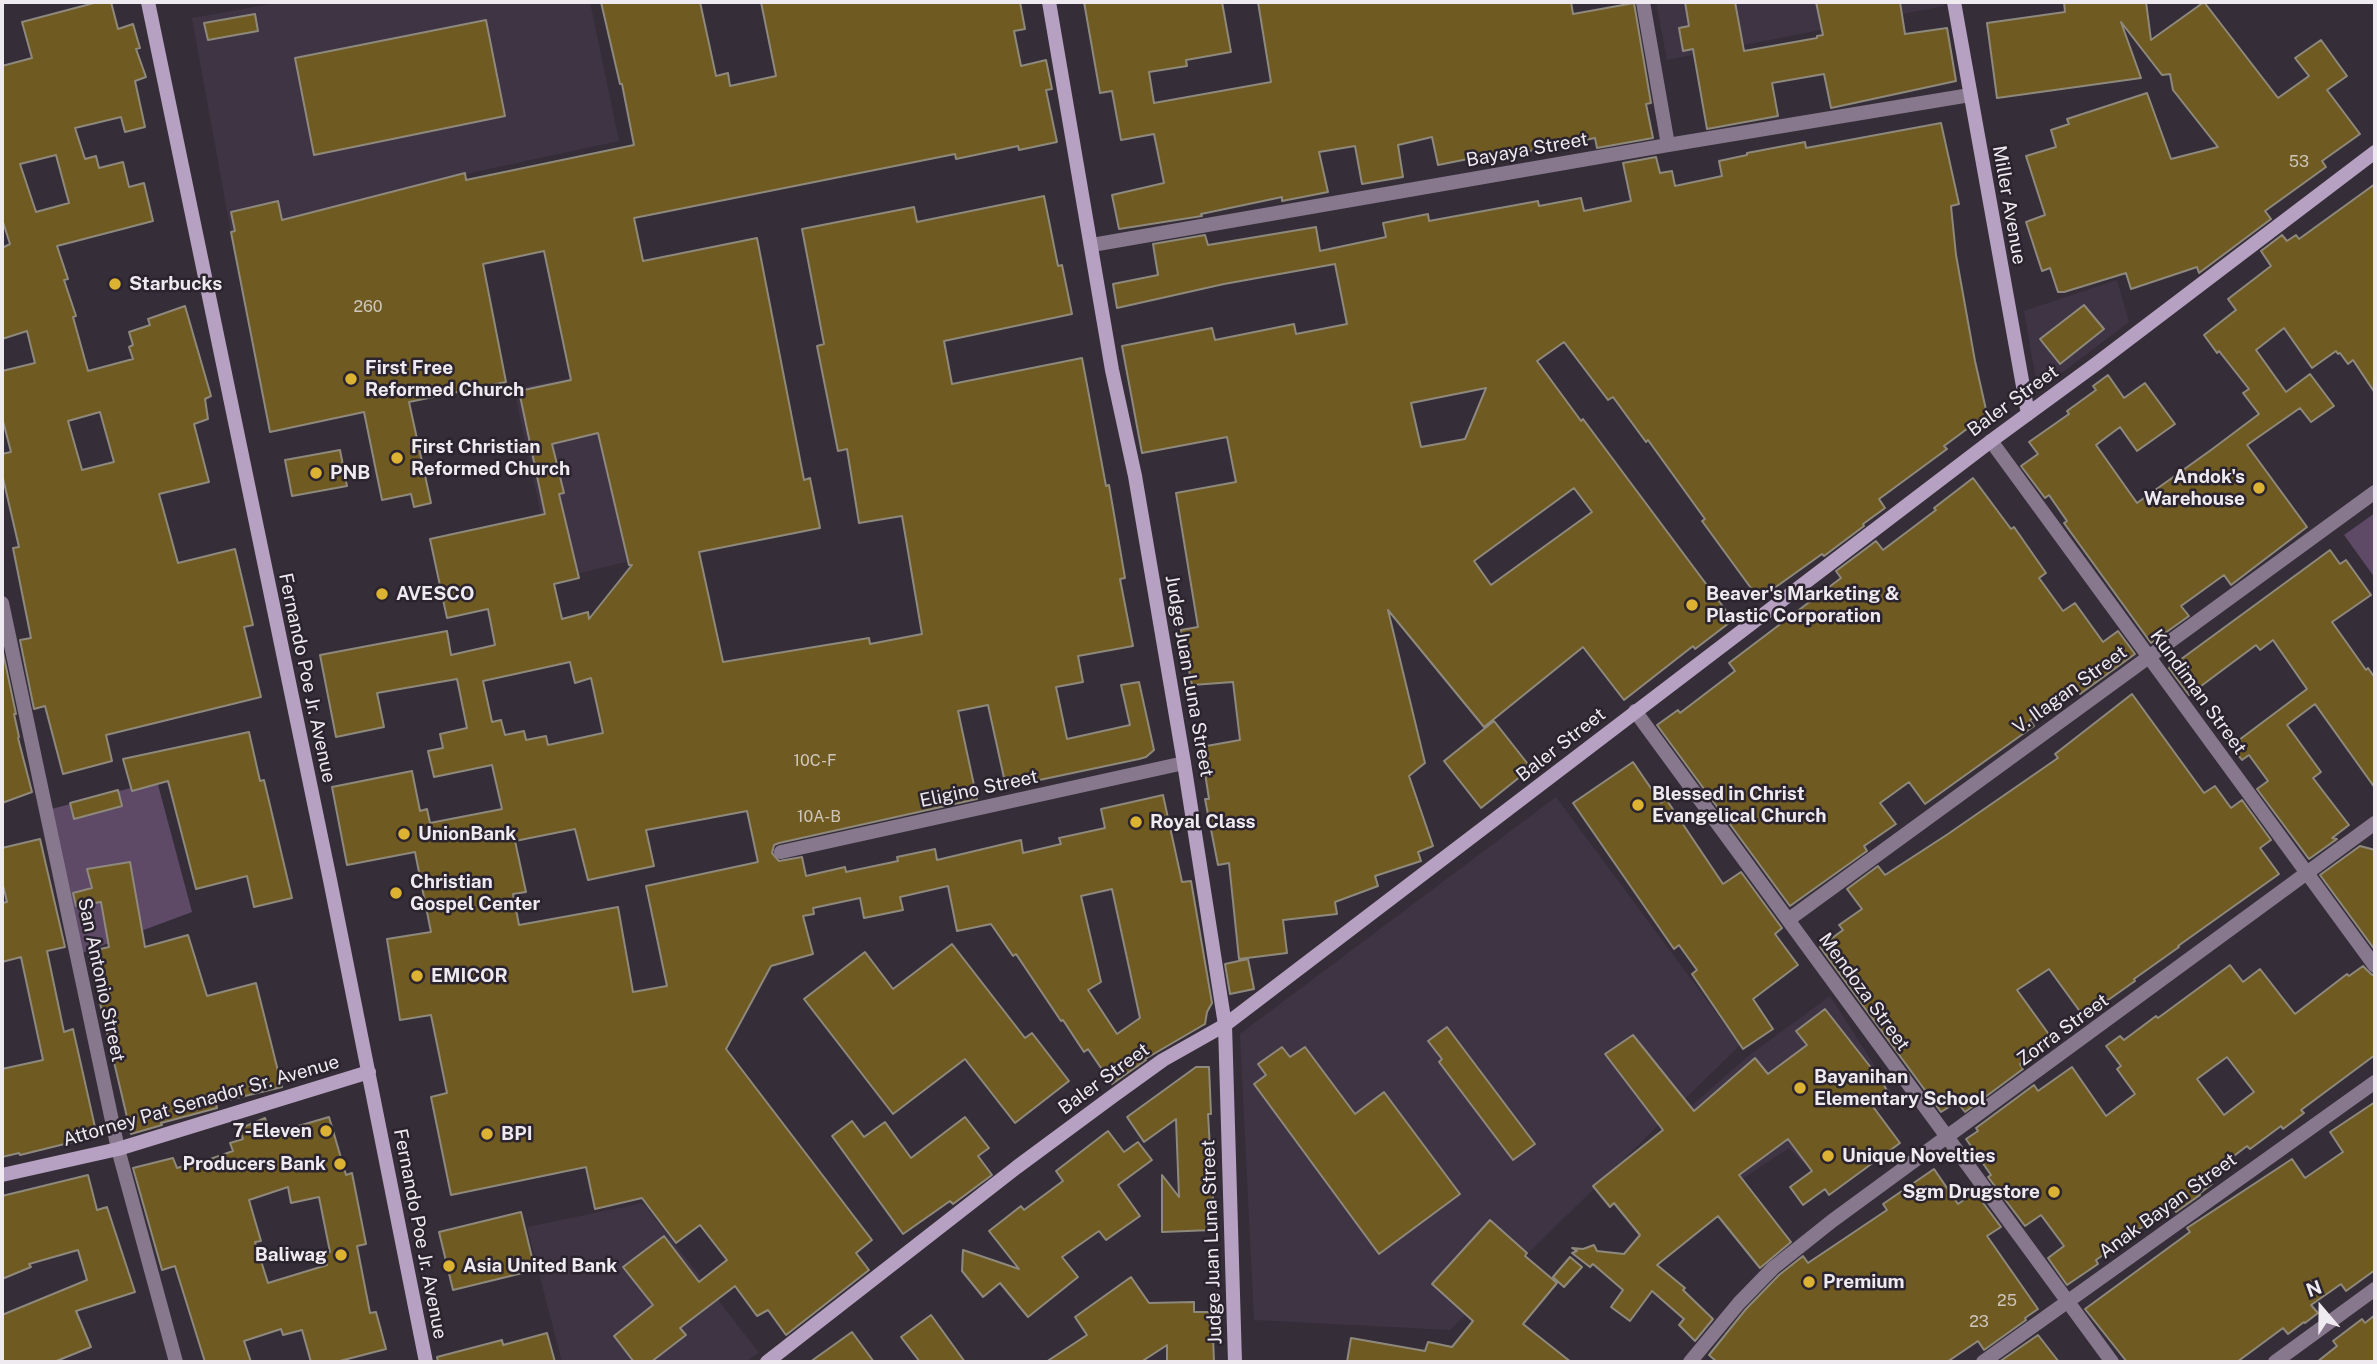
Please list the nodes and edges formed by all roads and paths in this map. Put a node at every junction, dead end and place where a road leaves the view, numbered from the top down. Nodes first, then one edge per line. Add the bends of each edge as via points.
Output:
1 (148, 2) edge
2 (1049, 2) edge
3 (1643, 2) edge
4 (1954, 2) edge
5 (1970, 95) junction
6 (1668, 145) junction
7 (2375, 152) edge
8 (1092, 245) junction
9 (2028, 414) junction
10 (1991, 441) junction
11 (2375, 492) edge
12 (2, 603) edge
13 (2149, 657) junction
14 (1635, 711) junction
15 (1184, 763) junction
16 (2375, 823) edge
17 (781, 852) dead end
18 (2307, 873) junction
19 (1788, 920) junction
20 (2375, 966) edge
21 (1225, 1025) junction
22 (369, 1072) junction
23 (2375, 1082) edge
24 (1947, 1138) junction
25 (118, 1149) junction
26 (2, 1175) edge
27 (2375, 1289) edge
28 (2067, 1302) junction
29 (176, 1362) edge
30 (426, 1362) edge
31 (767, 1362) edge
32 (1235, 1362) edge
33 (1690, 1362) edge
34 (1983, 1362) edge
35 (2112, 1362) edge
36 (2275, 1362) edge

1 - 22 street, Fernando Poe Jr. Avenue
2 - 8 street, Judge Juan Luna Street
3 - 6 street
4 - 5 street, Miller Avenue
5 - 6 street, Bayaya Street
5 - 9 street, Miller Avenue
6 - 8 street, Bayaya Street
7 - 9 street, Baler Street
8 - 15 street, Judge Juan Luna Street
9 - 10 street, Baler Street
10 - 13 street, Kundiman Street
10 - 14 street, Baler Street
11 - 13 street, V. Ilagan Street
12 - 25 street, San Antonio Street
13 - 18 street, Kundiman Street
13 - 19 street, V. Ilagan Street
14 - 19 street, Mendoza Street
14 - 21 street, Baler Street
15 - 17 street, Eligino Street
15 - 21 street, Judge Juan Luna Street
16 - 18 street, Zorra Street
18 - 20 street, Kundiman Street
18 - 24 street, Zorra Street
19 - 24 street, Mendoza Street
21 - 31 street, Baler Street via 1163,1060 1017,1167
21 - 32 street, Judge Juan Luna Street
22 - 25 street, Attorney Pat Senador Sr. Avenue
22 - 30 street, Fernando Poe Jr. Avenue
23 - 28 street, Anak Bayan Street
24 - 28 street, Mendoza Street
24 - 33 street, Zorra Street via 1773,1268
25 - 26 street, Attorney Pat Senador Sr. Avenue
25 - 29 street, San Antonio Street
27 - 36 street
28 - 34 street, Anak Bayan Street
28 - 35 street, Mendoza Street

